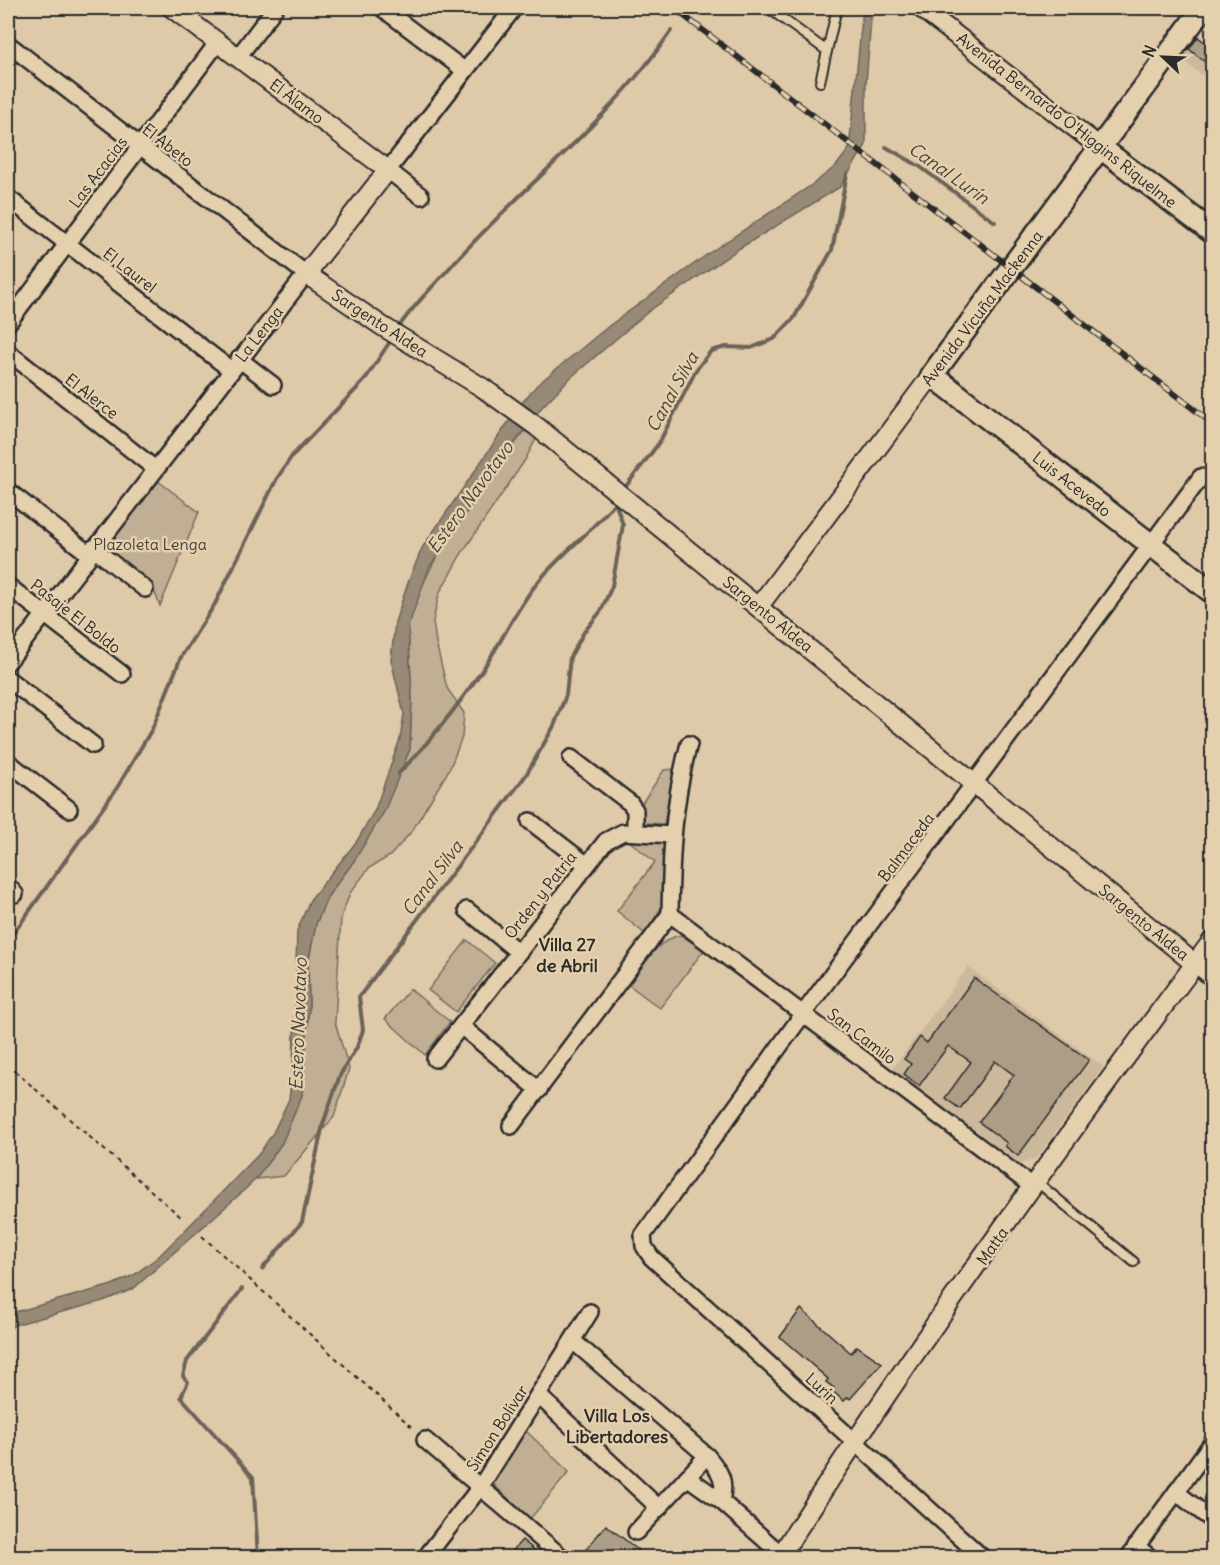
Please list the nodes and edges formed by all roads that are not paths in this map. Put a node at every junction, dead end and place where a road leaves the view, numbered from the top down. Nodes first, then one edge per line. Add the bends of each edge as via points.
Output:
1 (172, 8) edge
2 (275, 8) edge
3 (382, 8) edge
4 (514, 8) edge
5 (768, 8) edge
6 (837, 8) edge
7 (921, 8) edge
8 (1203, 8) edge
9 (218, 42) junction
10 (8, 44) edge
11 (827, 51) junction
12 (238, 57) junction
13 (464, 70) junction
14 (820, 81) dead end
15 (140, 146) junction
16 (1101, 148) junction
17 (388, 170) junction
18 (421, 196) dead end
19 (8, 198) edge
20 (1212, 232) edge
21 (67, 243) junction
22 (306, 274) junction
23 (8, 323) edge
24 (8, 352) edge
25 (235, 365) junction
26 (932, 375) junction
27 (273, 385) dead end
28 (154, 468) junction
29 (1201, 477) dead end
30 (8, 491) edge
31 (1151, 545) junction
32 (91, 551) junction
33 (8, 586) edge
34 (145, 589) dead end
35 (1212, 592) edge
36 (759, 606) junction
37 (44, 614) junction
38 (8, 662) edge
39 (122, 674) dead end
40 (8, 679) edge
41 (688, 744) dead end
42 (93, 745) dead end
43 (571, 758) dead end
44 (8, 762) edge
45 (975, 784) junction
46 (69, 809) dead end
47 (530, 821) dead end
48 (635, 831) junction
49 (672, 835) junction
50 (587, 865) junction
51 (467, 910) dead end
52 (670, 914) junction
53 (1212, 941) edge
54 (518, 952) junction
55 (1195, 964) junction
56 (1212, 978) edge
57 (803, 1014) junction
58 (461, 1026) junction
59 (435, 1059) dead end
60 (539, 1090) junction
61 (512, 1126) dead end
62 (1035, 1184) junction
63 (643, 1241) joint
64 (1134, 1262) dead end
65 (591, 1312) dead end
66 (573, 1341) junction
67 (539, 1396) junction
68 (425, 1440) road end
69 (854, 1441) junction
70 (1212, 1443) edge
71 (707, 1456) junction
72 (687, 1477) junction
73 (481, 1486) junction
74 (1176, 1492) junction
75 (721, 1501) junction
76 (659, 1508) junction
77 (1212, 1520) edge
78 (636, 1532) dead end
79 (1132, 1552) edge
80 (780, 1556) edge
81 (425, 1557) edge
82 (563, 1557) edge
83 (983, 1557) edge
84 (1151, 1557) edge

1 - 9 street, El Álamo
2 - 12 street
3 - 13 street
4 - 13 street, La Lenga
5 - 11 lane
6 - 11 lane
7 - 16 street, Avenida Bernardo O'Higgins Riquelme
8 - 16 main road, Avenida Vicuña Mackenna
9 - 12 street, El Álamo
9 - 15 street, Las Acacias
10 - 15 street, El Abeto
11 - 14 lane
12 - 17 street, El Álamo
13 - 17 street, La Lenga
15 - 21 street, Las Acacias
15 - 22 street, El Abeto
16 - 20 main road, Avenida Bernardo O'Higgins Riquelme
16 - 26 main road, Avenida Vicuña Mackenna
17 - 18 street, El Álamo
17 - 22 street, La Lenga
19 - 21 street, El Laurel
21 - 23 street, Las Acacias
21 - 25 street, El Laurel
22 - 25 street, La Lenga
22 - 36 street, Sargento Aldea via 509,406
24 - 28 street, El Alerce
25 - 27 street, El Laurel
25 - 28 street, La Lenga
26 - 31 main road, Luis Acevedo
26 - 36 street, Avenida Vicuña Mackenna
28 - 32 street, La Lenga
29 - 31 street, Balmaceda
30 - 32 street
31 - 35 main road, Luis Acevedo
31 - 45 street, Balmaceda
32 - 34 street
32 - 37 street, La Lenga
33 - 37 street, Pasaje El Boldo
36 - 45 street, Sargento Aldea
37 - 38 street, La Lenga
37 - 39 street, Pasaje El Boldo
40 - 42 street
41 - 49 street
43 - 48 street via 630,803
44 - 46 street
45 - 55 street, Sargento Aldea
45 - 57 street, Balmaceda
47 - 50 street
48 - 49 street, Orden y Patria
48 - 50 street, Orden y Patria via 606,841
49 - 52 street
50 - 54 street, Orden y Patria
51 - 54 street
52 - 57 street, San Camilo
52 - 60 street
53 - 55 street, Matta
54 - 58 street, Orden y Patria
55 - 56 street, Sargento Aldea
55 - 62 street, Matta
57 - 62 street, San Camilo
57 - 63 street, Balmaceda via 651,1221
58 - 59 street, Orden y Patria
58 - 60 street
60 - 61 street
62 - 64 lane
62 - 69 street, Matta
63 - 69 street, Lurín via 651,1257
65 - 66 street, Simon Bolívar
66 - 67 street, Simon Bolívar
66 - 71 street
67 - 73 street, Simon Bolívar
67 - 76 street
68 - 73 street
69 - 80 street, Matta
69 - 83 street, Lurín
70 - 74 street
71 - 72 street
71 - 75 street via 725,1484
72 - 75 street
72 - 76 street
73 - 81 street, Simon Bolívar
73 - 82 street
74 - 77 street
74 - 79 street
75 - 80 street
76 - 78 street
79 - 84 street

